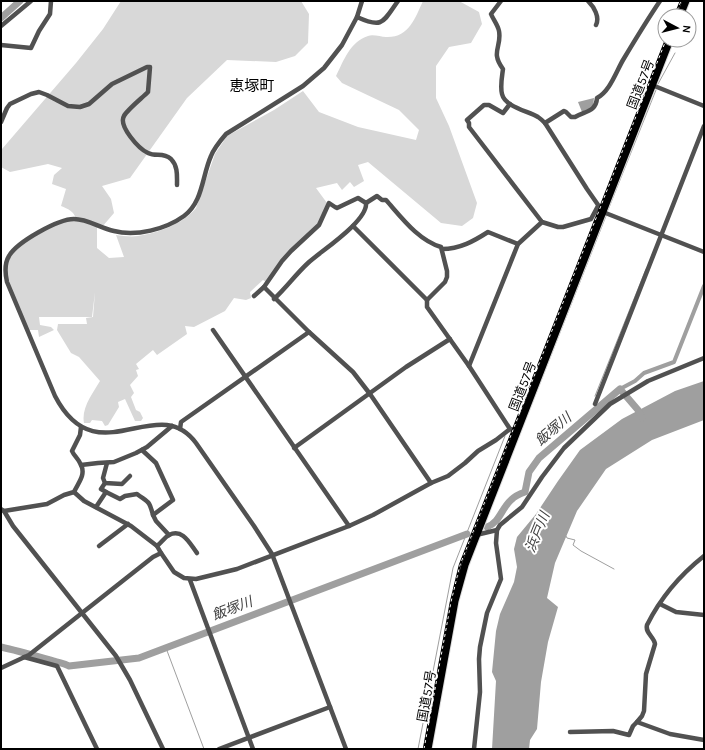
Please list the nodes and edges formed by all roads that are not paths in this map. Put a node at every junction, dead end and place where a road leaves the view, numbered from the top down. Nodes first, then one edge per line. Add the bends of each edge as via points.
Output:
1 (32, 1) edge
2 (51, 1) edge
3 (362, 1) edge
4 (398, 1) edge
5 (501, 1) edge
6 (588, 1) edge
7 (660, 1) edge
8 (357, 17) junction
9 (596, 25) dead end
10 (1, 26) edge
11 (1, 46) edge
12 (667, 48) edge
13 (652, 85) junction
14 (510, 104) junction
15 (704, 106) edge
16 (1, 122) edge
17 (545, 123) junction
18 (704, 126) edge
19 (177, 185) dead end
20 (366, 203) junction
21 (600, 209) junction
22 (542, 222) junction
23 (353, 226) junction
24 (661, 235) junction
25 (518, 244) junction
26 (442, 249) junction
27 (704, 252) edge
28 (264, 287) junction
29 (254, 296) dead end
30 (274, 299) junction
31 (427, 300) junction
32 (213, 330) dead end
33 (309, 332) junction
34 (450, 339) junction
35 (704, 358) edge
36 (469, 366) junction
37 (245, 377) junction
38 (370, 394) junction
39 (595, 404) dead end
40 (172, 426) junction
41 (81, 427) junction
42 (180, 429) junction
43 (514, 430) junction
44 (294, 448) junction
45 (142, 450) junction
46 (107, 463) junction
47 (82, 465) junction
48 (130, 476) dead end
49 (105, 483) junction
50 (431, 483) junction
51 (74, 492) junction
52 (106, 492) junction
53 (96, 507) junction
54 (3, 510) edge
55 (153, 514) junction
56 (128, 524) junction
57 (349, 526) junction
58 (497, 530) junction
59 (169, 535) junction
60 (476, 535) junction
61 (99, 546) dead end
62 (157, 546) junction
63 (161, 553) junction
64 (197, 554) dead end
65 (272, 554) junction
66 (704, 556) edge
67 (190, 580) junction
68 (660, 604) junction
69 (82, 613) junction
70 (704, 615) edge
71 (24, 657) junction
72 (1, 668) edge
73 (330, 707) junction
74 (637, 722) junction
75 (570, 732) dead end
76 (248, 738) junction
77 (704, 740) edge
78 (97, 749) edge
79 (163, 749) edge
80 (219, 749) edge
81 (253, 749) edge
82 (346, 749) edge
83 (428, 749) edge
84 (474, 749) edge

1 - 10 street
2 - 11 street via 50,14 31,48
3 - 8 street
4 - 8 street via 382,22 371,23
5 - 14 street via 491,14 499,32 496,57 503,69 502,93
6 - 9 street via 595,10 598,21
7 - 17 street via 609,85 597,98 594,108 575,117 564,112
8 - 41 street via 342,45 316,76 289,96 226,134 218,143 208,163 198,199 191,209 174,222 133,233 115,231 87,221 68,219 25,240 9,256 5,269 7,282 25,326 60,406
12 - 13 highway, 国道57号
13 - 15 street
13 - 21 highway, 国道57号
14 - 17 street
14 - 22 street via 503,113 484,105 467,120 469,128
16 - 19 street via 10,104 31,94 39,92 68,106 80,107 90,104 115,82 150,67 148,92 124,115 123,121 126,130 146,153 162,154 171,159 176,166
17 - 21 street
18 - 24 street
20 - 23 street
20 - 26 street via 377,196 386,200 419,236
20 - 28 street via 358,198 337,208 329,202 319,225 282,261
21 - 22 street via 591,219 568,226 558,227
21 - 24 street
21 - 43 highway, 国道57号
22 - 25 street
23 - 30 street via 308,263
23 - 31 street
24 - 27 street
24 - 39 street
25 - 26 street via 488,232 464,245
25 - 36 street
26 - 31 street via 447,277
28 - 29 street
28 - 30 street
30 - 33 street
31 - 34 street via 428,307
32 - 37 street
33 - 37 street
33 - 38 street via 353,372
34 - 36 street
34 - 38 street
35 - 58 street via 648,381 610,404 564,448 522,508
36 - 43 street
37 - 42 street via 181,422
37 - 44 street
38 - 44 street
38 - 50 street
40 - 41 street via 156,424 111,433 99,433
40 - 42 street
40 - 45 street
41 - 47 street via 72,451
42 - 65 street via 190,435
43 - 50 street via 478,451 448,476
43 - 60 highway, 国道57号
44 - 57 street
45 - 46 street
45 - 55 street via 156,463 173,500
46 - 47 street
46 - 49 street via 103,478
47 - 51 street via 80,483
48 - 49 street via 122,484
49 - 52 street via 101,489
50 - 57 street
51 - 53 street
51 - 54 street via 47,504
52 - 53 street
52 - 55 street via 120,500 125,496 138,494 149,502
53 - 56 street
54 - 69 street
55 - 59 street
56 - 61 street
56 - 62 street
57 - 65 street
58 - 60 street
58 - 84 street via 496,543 501,579 487,613 480,648 480,692
59 - 62 street
59 - 64 street via 184,534
60 - 83 highway, 国道57号 via 457,594
62 - 63 street
63 - 67 street via 177,575
63 - 69 street
65 - 67 street via 237,569
65 - 73 street
66 - 68 street via 677,579
67 - 76 street
68 - 70 street via 676,612
68 - 74 street via 646,628 655,644 646,674 644,711
69 - 71 street
69 - 79 street via 116,656
71 - 72 street
71 - 78 street via 57,666
73 - 76 street
73 - 82 street
74 - 75 street via 629,735 613,731
74 - 77 street via 670,734
76 - 80 street
76 - 81 street

